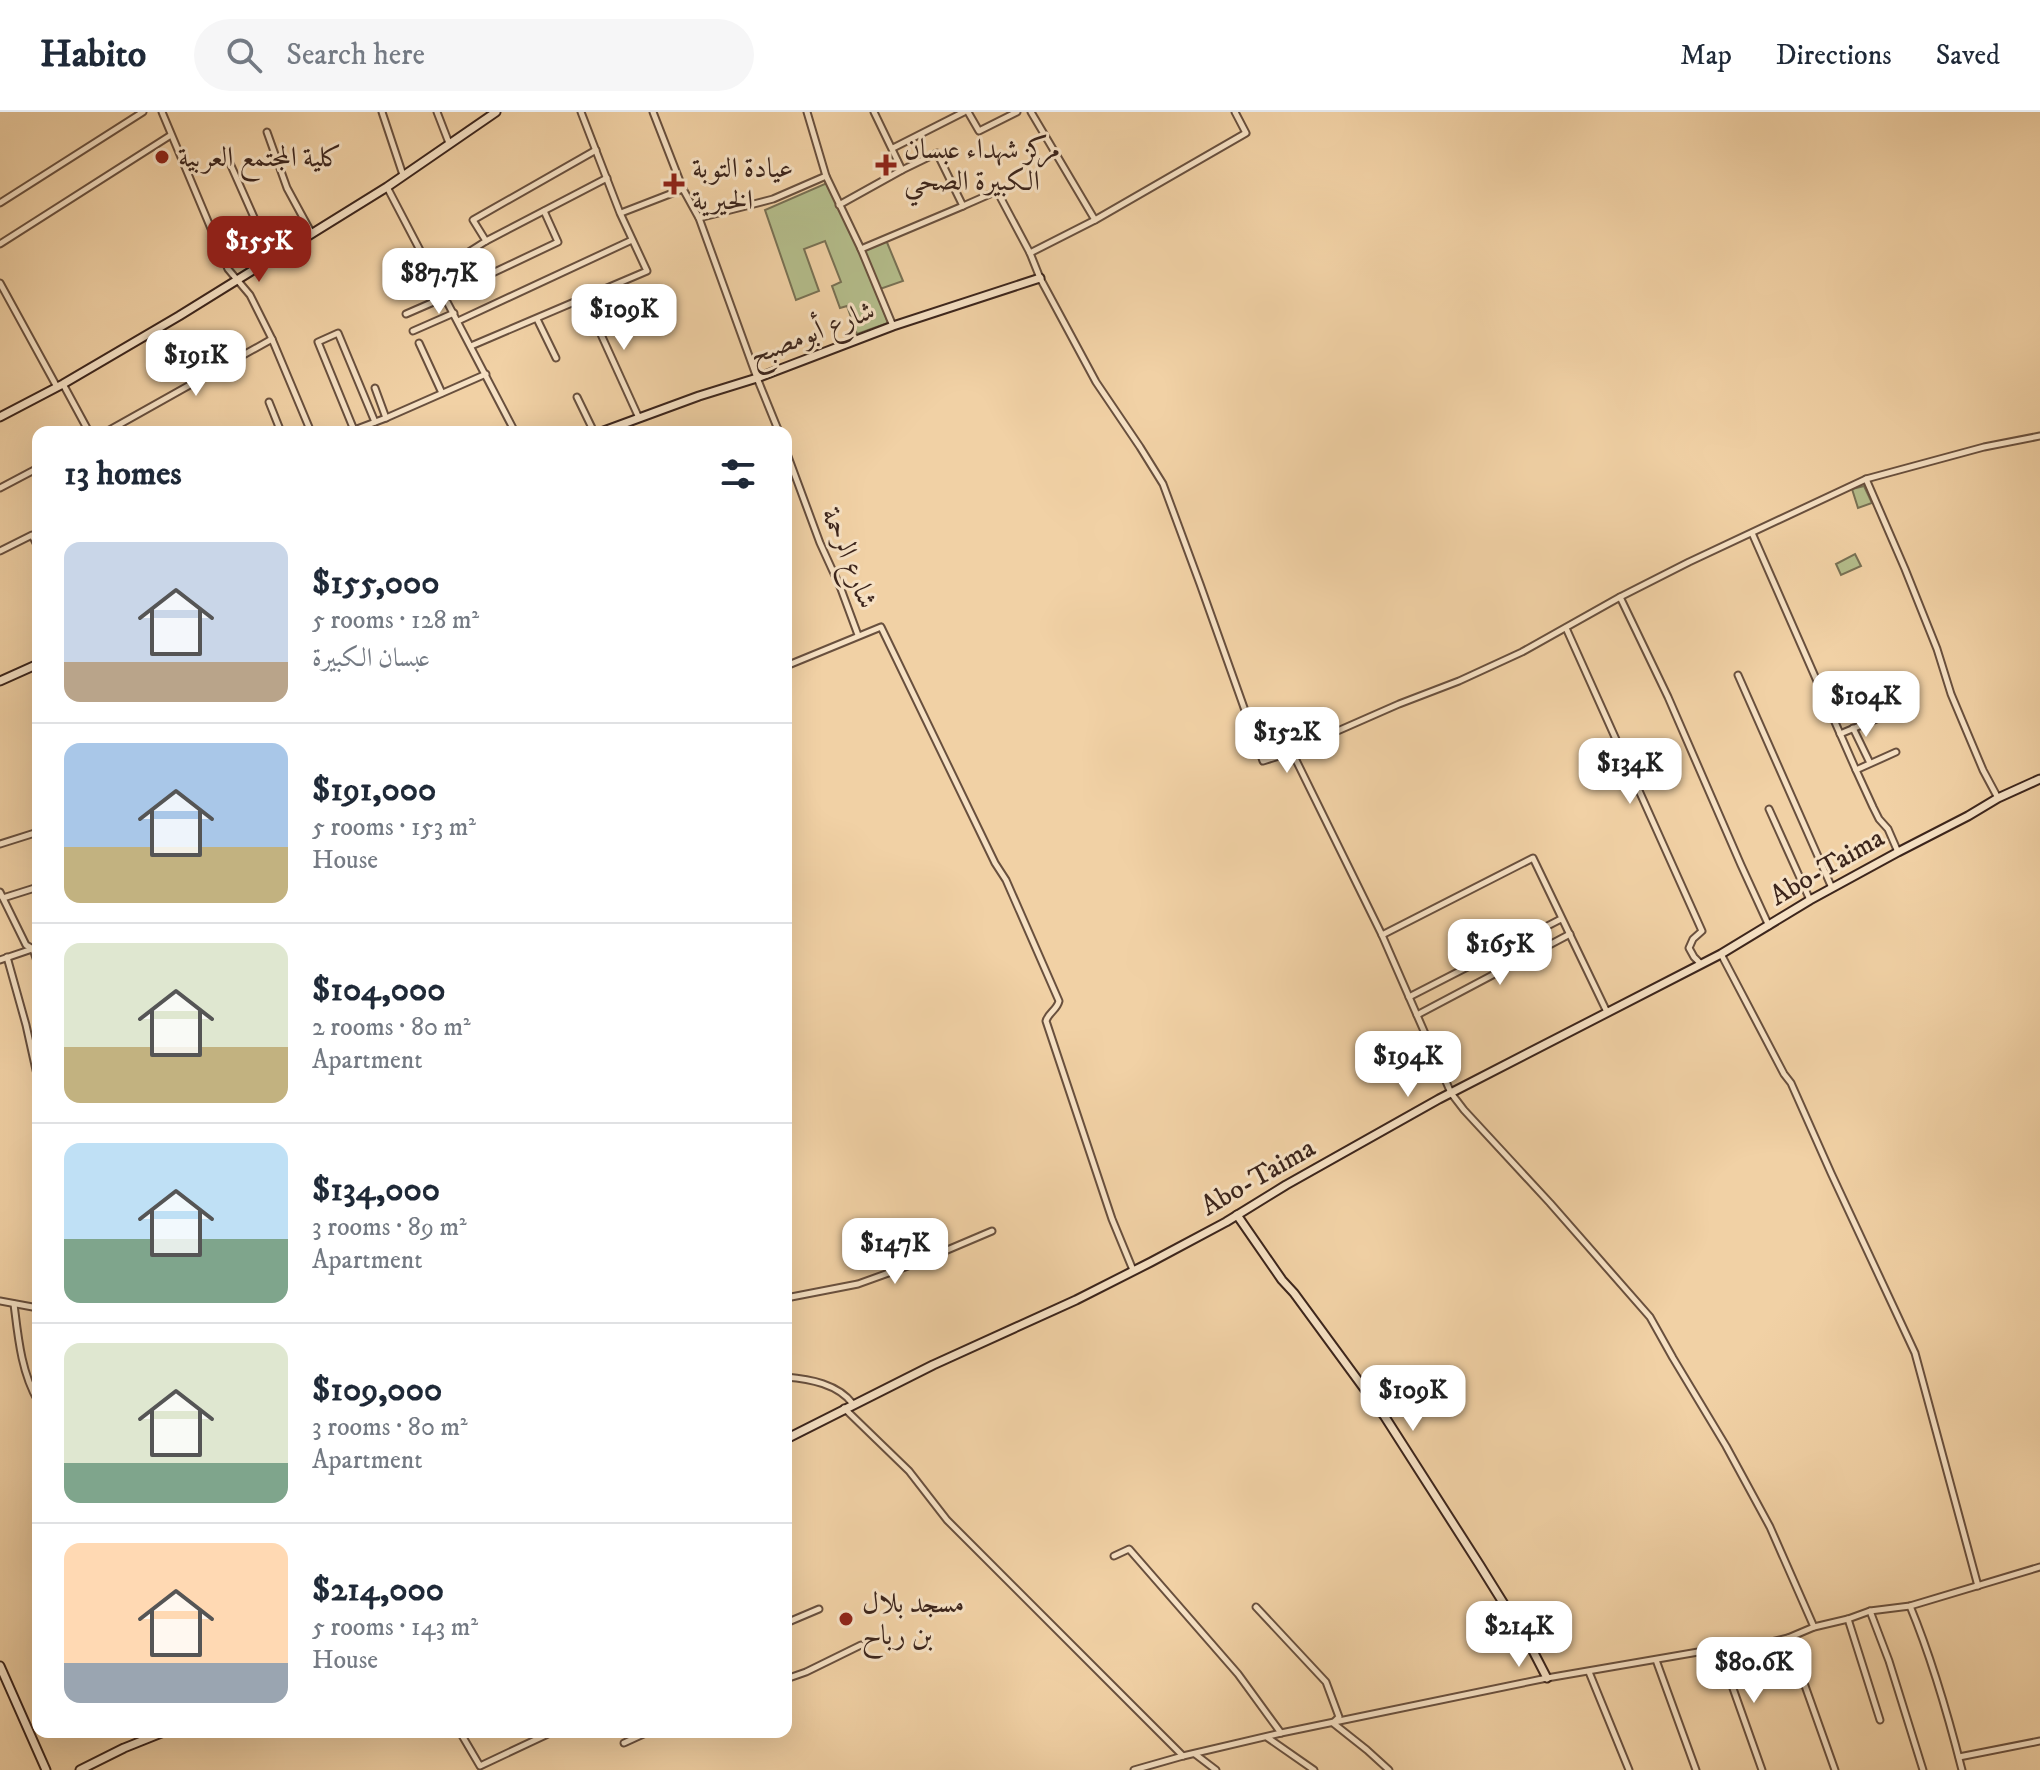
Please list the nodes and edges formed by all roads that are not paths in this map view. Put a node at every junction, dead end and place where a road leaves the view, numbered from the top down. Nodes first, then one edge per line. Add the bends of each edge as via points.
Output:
1 (143, 112) edge
2 (162, 112) edge
3 (382, 112) edge
4 (437, 112) edge
5 (495, 112) edge
6 (581, 112) edge
7 (653, 112) edge
8 (807, 112) edge
9 (874, 112) edge
10 (966, 112) edge
11 (1017, 112) edge
12 (1031, 112) edge
13 (1235, 112) edge
14 (267, 132) dead end
15 (171, 135) junction
16 (449, 143) junction
17 (893, 148) junction
18 (596, 150) junction
19 (225, 152) dead end
20 (902, 170) junction
21 (404, 176) junction
22 (826, 176) junction
23 (607, 178) junction
24 (387, 187) junction
25 (683, 189) junction
26 (0, 203) edge
27 (839, 205) junction
28 (963, 206) junction
29 (544, 211) junction
30 (620, 213) junction
31 (699, 218) junction
32 (1095, 220) junction
33 (312, 234) junction
34 (632, 240) junction
35 (486, 241) junction
36 (0, 244) edge
37 (861, 249) junction
38 (1030, 253) junction
39 (464, 255) dead end
40 (272, 258) junction
41 (427, 263) junction
42 (1040, 278) junction
43 (237, 280) junction
44 (394, 281) dead end
45 (0, 283) edge
46 (444, 297) junction
47 (584, 297) junction
48 (454, 313) junction
49 (406, 314) dead end
50 (537, 319) junction
51 (458, 321) junction
52 (893, 326) junction
53 (413, 331) dead end
54 (272, 339) junction
55 (419, 343) dead end
56 (471, 346) junction
57 (556, 358) dead end
58 (486, 374) junction
59 (757, 378) junction
60 (60, 386) junction
61 (375, 388) dead end
62 (442, 393) junction
63 (577, 397) dead end
64 (269, 402) dead end
65 (0, 417) edge
66 (386, 418) junction
67 (639, 418) junction
68 (375, 422) junction
69 (85, 426) edge
70 (117, 426) edge
71 (279, 426) edge
72 (308, 426) edge
73 (349, 426) edge
74 (364, 426) edge
75 (512, 426) edge
76 (591, 426) edge
77 (617, 426) edge
78 (777, 426) edge
79 (2040, 436) edge
80 (792, 467) edge
81 (32, 471) edge
82 (1866, 479) junction
83 (0, 488) edge
84 (1752, 533) junction
85 (32, 535) edge
86 (0, 551) edge
87 (1620, 597) junction
88 (1566, 628) junction
89 (858, 635) junction
90 (792, 663) edge
91 (32, 667) edge
92 (1738, 675) dead end
93 (0, 681) edge
94 (1881, 717) dead end
95 (1853, 728) junction
96 (1840, 734) junction
97 (1292, 752) junction
98 (1896, 752) dead end
99 (1870, 763) junction
100 (1856, 770) junction
101 (2040, 779) edge
102 (1998, 798) junction
103 (1769, 809) dead end
104 (32, 834) edge
105 (0, 844) edge
106 (1898, 852) junction
107 (32, 888) edge
108 (1833, 889) junction
109 (1, 895) edge
110 (1810, 900) junction
111 (1561, 919) junction
112 (1769, 926) junction
113 (1570, 934) junction
114 (1382, 935) junction
115 (32, 947) edge
116 (32, 949) edge
117 (1721, 954) junction
118 (7, 957) junction
119 (0, 960) edge
120 (1701, 964) junction
121 (1409, 997) junction
122 (1607, 1012) junction
123 (1417, 1015) junction
124 (32, 1052) edge
125 (1451, 1093) junction
126 (1237, 1215) junction
127 (992, 1231) dead end
128 (1133, 1270) junction
129 (792, 1297) edge
130 (0, 1301) edge
131 (14, 1304) junction
132 (32, 1307) edge
133 (792, 1378) edge
134 (32, 1388) edge
135 (853, 1404) junction
136 (844, 1408) junction
137 (792, 1436) edge
138 (1114, 1556) dead end
139 (2040, 1567) edge
140 (1978, 1586) junction
141 (1910, 1606) junction
142 (1256, 1607) dead end
143 (819, 1609) dead end
144 (1870, 1611) junction
145 (1848, 1619) junction
146 (792, 1620) edge
147 (1814, 1627) junction
148 (1788, 1638) junction
149 (861, 1645) dead end
150 (1719, 1649) junction
151 (1656, 1660) junction
152 (0, 1666) edge
153 (1589, 1672) junction
154 (792, 1677) edge
155 (1547, 1678) junction
156 (1880, 1720) dead end
157 (1333, 1723) junction
158 (1281, 1733) junction
159 (1267, 1737) junction
160 (149, 1738) edge
161 (464, 1738) edge
162 (540, 1738) edge
163 (635, 1738) edge
164 (2040, 1741) edge
165 (624, 1743) dead end
166 (1194, 1754) junction
167 (1183, 1756) junction
168 (1959, 1757) junction
169 (1150, 1765) junction
170 (46, 1770) edge
171 (80, 1770) edge
172 (1134, 1770) edge
173 (1156, 1770) edge
174 (1216, 1770) edge
175 (1314, 1770) edge
176 (1389, 1770) edge
177 (1629, 1770) edge
178 (1696, 1770) edge
179 (1762, 1770) edge
180 (1835, 1770) edge
181 (1923, 1770) edge
182 (1962, 1770) edge

1 - 26 street
2 - 15 street
3 - 21 street
4 - 16 street
5 - 16 street
6 - 18 street
7 - 25 street
8 - 22 street
9 - 17 street
10 - 11 street via 979,131
10 - 17 street
12 - 32 street
13 - 32 street via 1246,133
14 - 33 street via 287,188
15 - 36 street
15 - 43 street
16 - 21 street
17 - 20 street
18 - 23 street
18 - 35 street via 473,220
19 - 40 street
20 - 27 street
20 - 28 street via 937,153
21 - 24 street
22 - 27 street
22 - 31 street via 773,199
23 - 29 street
23 - 30 street
24 - 33 street
24 - 41 street
25 - 30 street
25 - 31 street
27 - 37 street
28 - 37 street
28 - 38 street via 997,191
29 - 35 street
29 - 46 street via 558,242
30 - 34 street
31 - 59 street
32 - 38 street
33 - 40 street
34 - 47 street via 647,271
34 - 51 street
35 - 39 street
37 - 52 street
38 - 42 street
40 - 43 street
41 - 44 street
41 - 46 street
42 - 52 street, شارع أبومصبح
42 - 97 street via 1096,382 1163,484 1263,761
43 - 54 street
43 - 60 street
45 - 60 street
46 - 48 street
46 - 49 street
47 - 50 street
47 - 67 street
48 - 51 street
48 - 53 street
50 - 56 street
50 - 57 street
51 - 56 street
52 - 59 street, شارع أبومصبح
54 - 70 street
54 - 72 street
55 - 62 street
56 - 58 street
58 - 62 street
58 - 75 street
59 - 67 street, شارع أبومصبح
59 - 78 street
60 - 65 street
60 - 69 street
61 - 66 street
62 - 66 street
63 - 76 street
64 - 71 street
66 - 68 street
67 - 77 street, شارع أبومصبح
68 - 73 street via 338,333 318,342
68 - 74 street
79 - 82 street
80 - 89 street, شارع الرحمة
81 - 83 street
82 - 84 street
82 - 102 street
84 - 87 street
84 - 96 street
85 - 86 street
87 - 88 street
87 - 112 street
88 - 97 street via 1459,681
88 - 120 street via 1702,931 1689,948
89 - 90 street
89 - 128 street via 881,627 1048,974 1059,1001 1046,1021
91 - 93 street
92 - 108 street
94 - 95 street
95 - 96 street
95 - 99 street
96 - 100 street
97 - 114 street
98 - 99 street
99 - 100 street
100 - 106 street
101 - 102 street, Abo-Taima
102 - 106 street, Abo-Taima
103 - 110 street
104 - 105 street
106 - 108 street, Abo-Taima
107 - 109 street
108 - 110 street, Abo-Taima
109 - 115 street via 26,945
110 - 112 street, Abo-Taima
111 - 113 street
111 - 114 street via 1533,858
111 - 121 street
112 - 117 street, Abo-Taima
113 - 122 street
113 - 123 street
114 - 121 street
116 - 118 street
117 - 120 street, Abo-Taima
117 - 140 street via 1791,1083 1915,1353
118 - 119 street
118 - 124 street
120 - 122 street, Abo-Taima
121 - 123 street
122 - 125 street, Abo-Taima
123 - 125 street
125 - 126 street, Abo-Taima
125 - 147 street via 1650,1317 1770,1527
126 - 128 street, Abo-Taima
126 - 155 street via 1385,1417
127 - 129 street via 858,1284
128 - 135 street, Abo-Taima
130 - 131 street
131 - 132 street
131 - 134 street
133 - 135 street via 835,1389
135 - 136 street, Abo-Taima
136 - 137 street, Abo-Taima
136 - 167 street via 909,1471 947,1520
138 - 158 street via 1129,1549 1238,1674
139 - 140 street
140 - 141 street
141 - 144 street
141 - 168 street
142 - 157 street via 1326,1682 1339,1717
143 - 146 street
144 - 145 street
144 - 181 street
145 - 147 street
145 - 156 street
147 - 148 street
148 - 150 street
148 - 180 street
149 - 154 street
150 - 151 street
150 - 179 street
151 - 153 street
151 - 178 street
152 - 170 street
153 - 155 street
153 - 177 street
155 - 157 street
157 - 158 street
157 - 176 street
158 - 159 street
159 - 166 street
159 - 175 street
160 - 171 street
161 - 162 street via 480,1766
163 - 165 street
164 - 168 street
166 - 167 street
166 - 174 street
167 - 169 street
168 - 182 street
169 - 172 street
169 - 173 street

